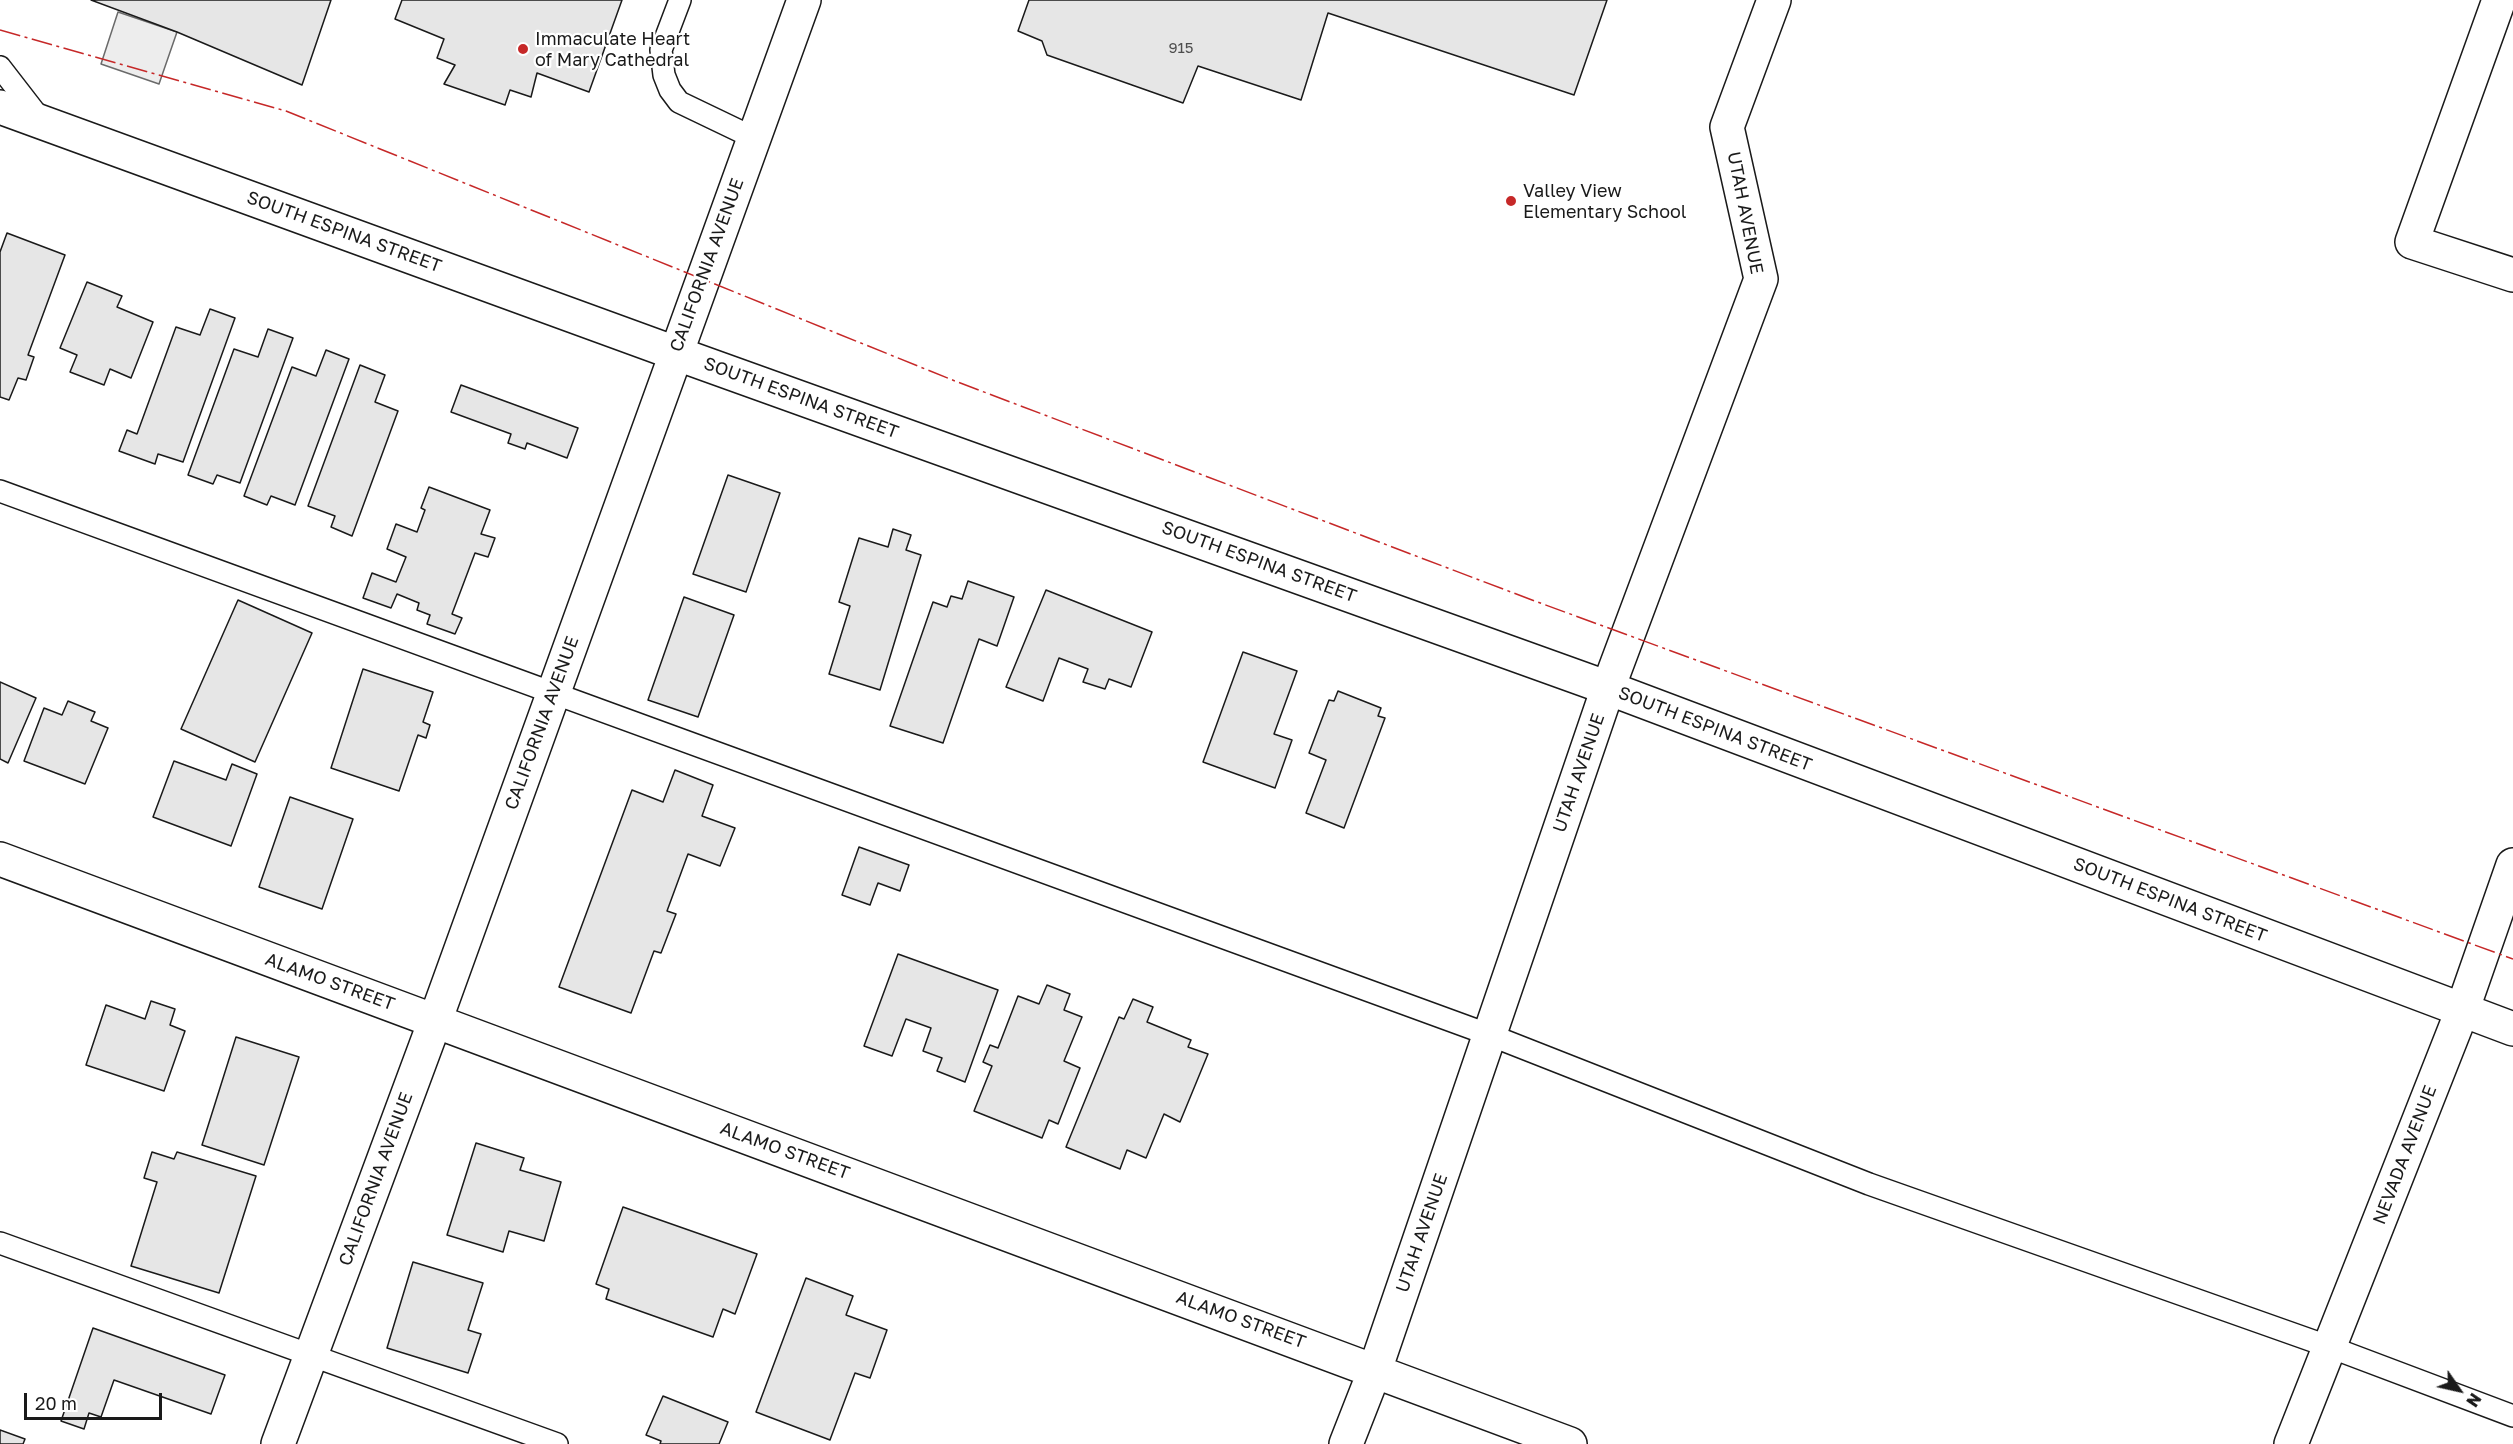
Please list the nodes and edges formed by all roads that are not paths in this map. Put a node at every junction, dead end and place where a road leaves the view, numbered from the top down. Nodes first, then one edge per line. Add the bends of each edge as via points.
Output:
1 (680, 0) edge
2 (804, 0) edge
3 (1774, 0) edge
4 (2499, 0) edge
5 (0, 68) edge
6 (0, 107) edge
7 (44, 123) junction
8 (754, 138) junction
9 (2513, 275) edge
10 (675, 353) junction
11 (0, 491) edge
12 (1608, 688) junction
13 (554, 692) junction
14 (0, 859) edge
15 (2513, 865) edge
16 (2462, 1011) junction
17 (435, 1021) junction
18 (2513, 1029) edge
19 (1490, 1035) junction
20 (0, 1243) edge
21 (2330, 1347) junction
22 (310, 1357) junction
23 (1375, 1370) junction
24 (2513, 1416) edge
25 (278, 1444) edge
26 (557, 1444) edge
27 (1346, 1444) edge
28 (1570, 1444) edge
29 (2291, 1444) edge

1 - 8 lane via 661,50 670,90 679,102
2 - 8 street, CALIFORNIA AVENUE
3 - 12 street, UTAH AVENUE via 1727,127 1761,279
4 - 9 street via 2412,242
5 - 7 lane
6 - 7 street, SOUTH ESPINA STREET
7 - 10 street, SOUTH ESPINA STREET
8 - 10 street, CALIFORNIA AVENUE
10 - 12 street, SOUTH ESPINA STREET
10 - 13 street, CALIFORNIA AVENUE
11 - 13 lane
12 - 16 street, SOUTH ESPINA STREET
12 - 19 street, UTAH AVENUE
13 - 17 street, CALIFORNIA AVENUE
13 - 19 lane
14 - 17 street, ALAMO STREET
15 - 16 street, NEVADA AVENUE
16 - 18 street, SOUTH ESPINA STREET
16 - 21 street, NEVADA AVENUE
17 - 22 street, CALIFORNIA AVENUE
17 - 23 street, ALAMO STREET
19 - 21 lane via 1869,1184
19 - 23 street, UTAH AVENUE
20 - 22 lane
21 - 24 lane
21 - 29 street, NEVADA AVENUE
22 - 25 street, CALIFORNIA AVENUE
22 - 26 lane
23 - 27 street, UTAH AVENUE
23 - 28 street, ALAMO STREET

